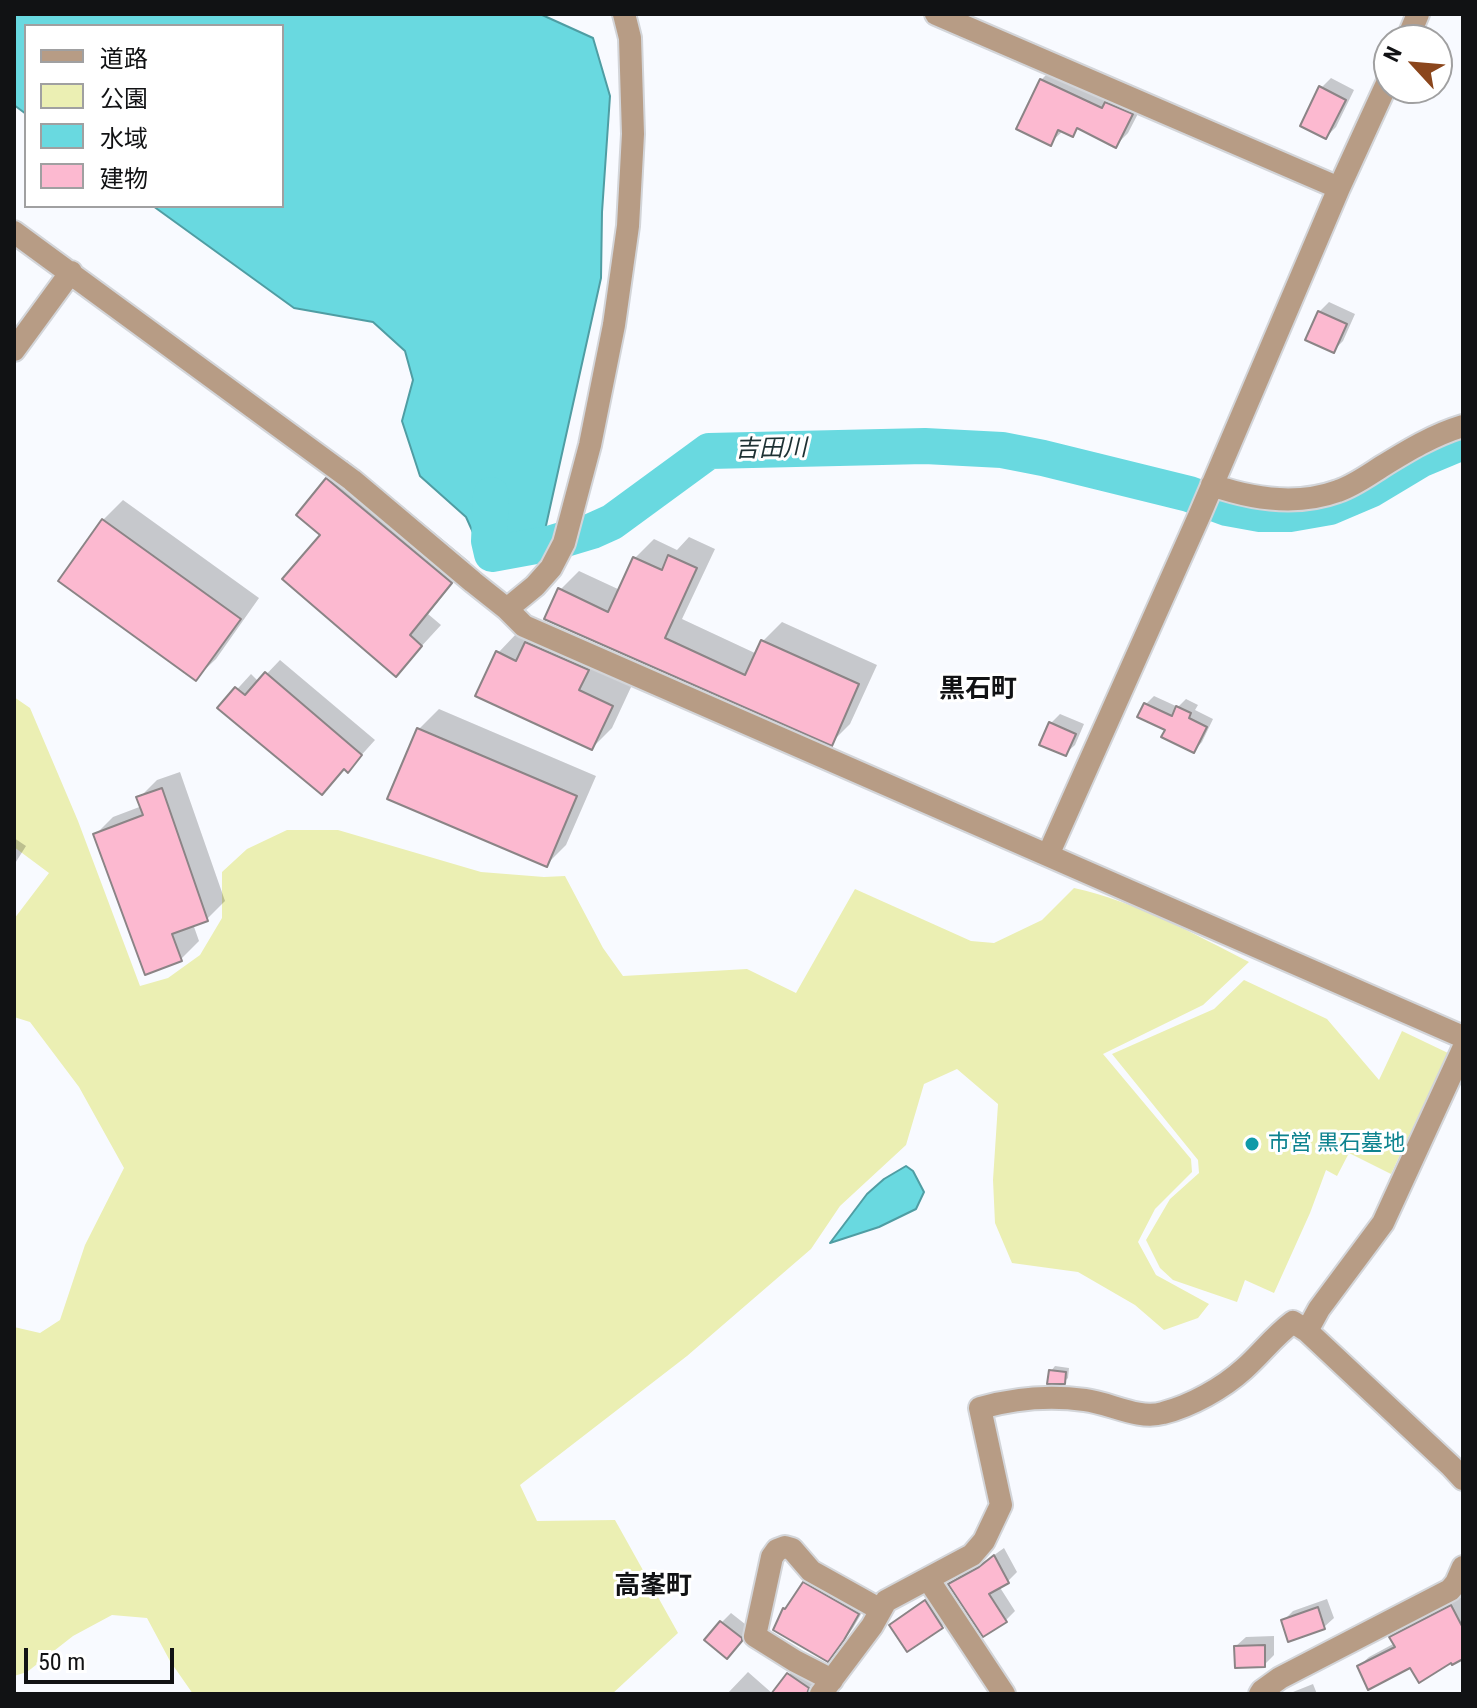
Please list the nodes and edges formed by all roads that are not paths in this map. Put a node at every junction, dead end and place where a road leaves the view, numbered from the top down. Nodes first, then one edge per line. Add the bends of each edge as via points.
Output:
1 (624, 14) edge
2 (936, 14) edge
3 (1378, 104) edge
4 (1339, 188) junction
5 (14, 232) edge
6 (71, 272) junction
7 (14, 350) edge
8 (1463, 426) edge
9 (1212, 485) junction
10 (507, 609) junction
11 (1048, 855) junction
12 (1463, 1037) edge
13 (1463, 1049) edge
14 (1307, 1331) junction
15 (1463, 1479) edge
16 (1463, 1567) edge
17 (928, 1579) junction
18 (881, 1610) junction
19 (826, 1687) edge
20 (1004, 1694) edge
21 (1260, 1694) edge

1 - 10 street via 630,38 633,134 628,226 611,340 564,543 551,568
2 - 4 street
3 - 4 street
4 - 9 street
5 - 6 street
6 - 7 street
6 - 10 street via 352,480
8 - 9 street via 1428,439 1339,491 1315,497 1264,498
9 - 11 street
10 - 11 street via 524,626
11 - 12 street
13 - 14 street via 1383,1223
14 - 15 street
14 - 17 street via 1293,1322 1225,1383 1163,1413 1150,1416 1108,1404 1034,1397 980,1408 1001,1505 972,1555
16 - 21 street via 1450,1590 1280,1678
17 - 18 street via 886,1601
17 - 20 street
18 - 19 street
18 - 19 street via 811,1571 792,1549 777,1550 772,1557 755,1636

